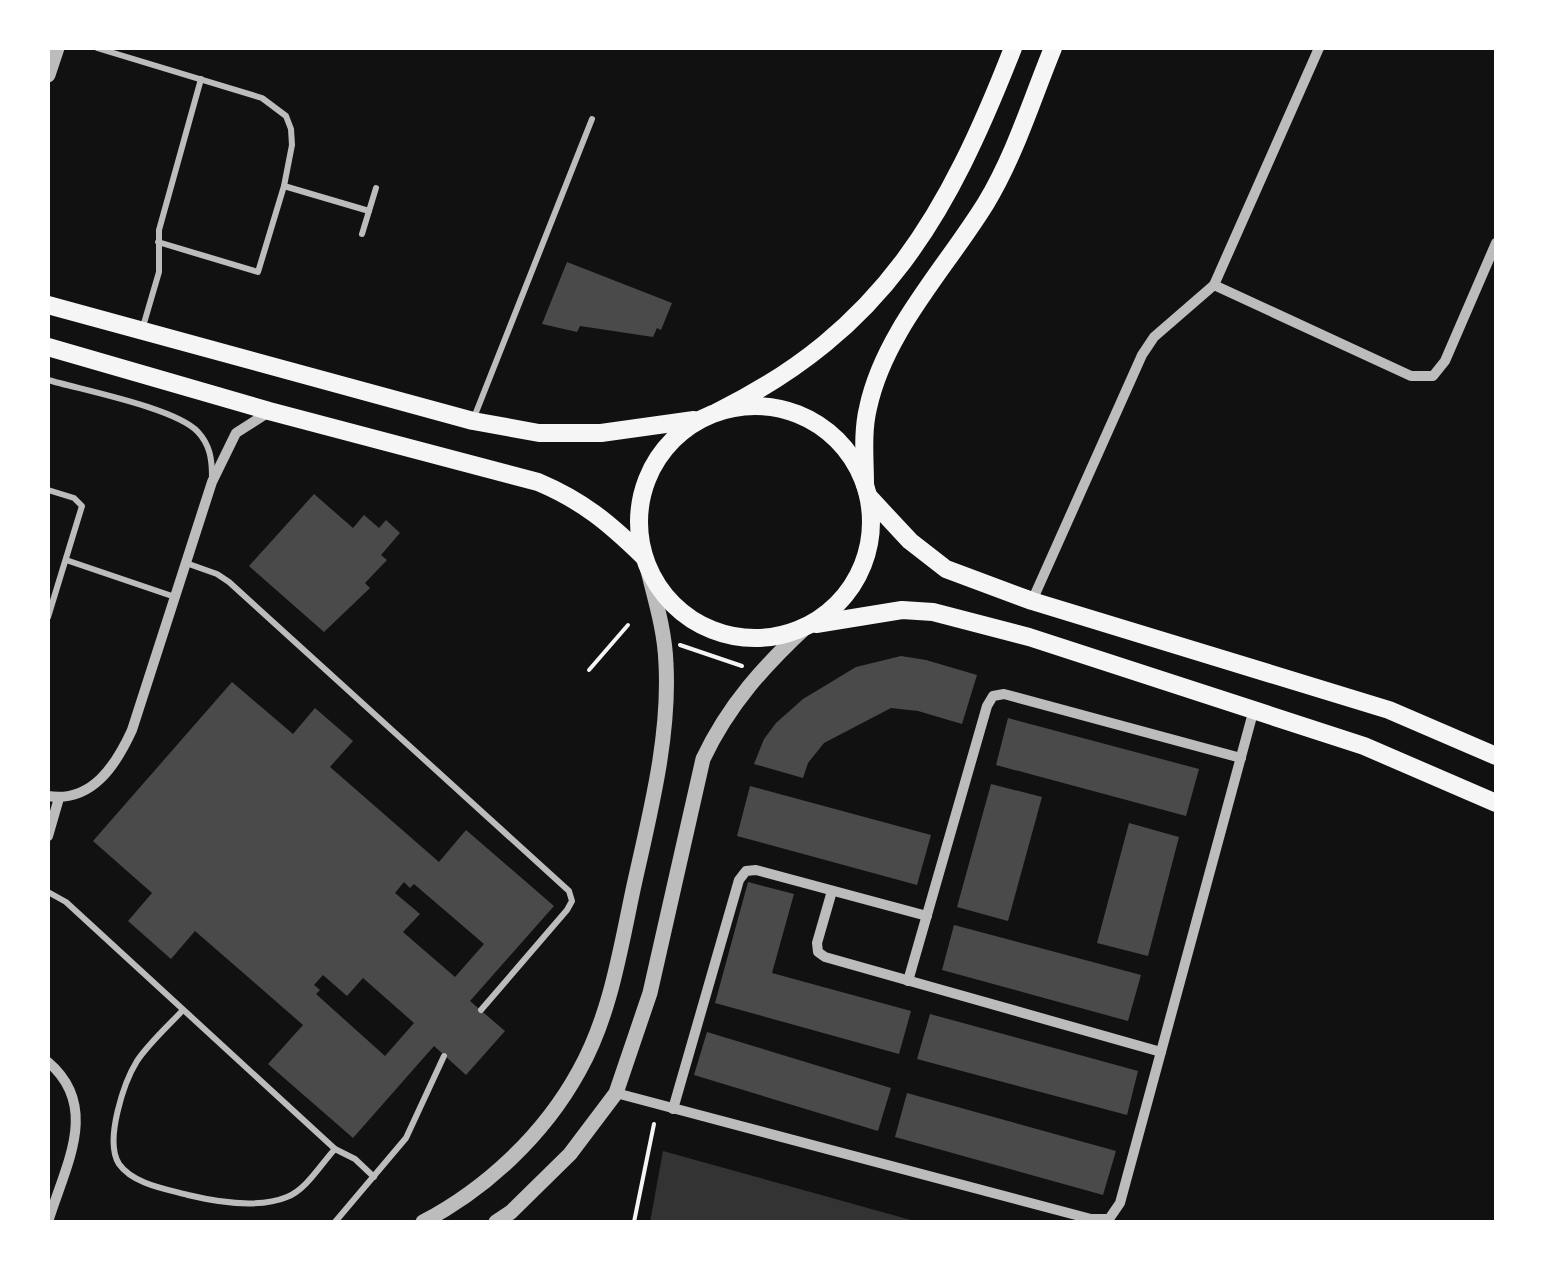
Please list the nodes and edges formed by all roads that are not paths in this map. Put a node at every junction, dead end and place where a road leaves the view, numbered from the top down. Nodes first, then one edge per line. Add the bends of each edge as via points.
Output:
1 (57, 48) edge
2 (97, 48) edge
3 (1013, 48) edge
4 (1053, 48) edge
5 (1318, 48) edge
6 (116, 50) edge
7 (48, 75) edge
8 (201, 79) junction
9 (592, 119) dead end
10 (284, 186) junction
11 (376, 188) dead end
12 (369, 211) junction
13 (362, 234) dead end
14 (158, 242) junction
15 (1496, 243) edge
16 (1214, 286) junction
17 (48, 304) edge
18 (142, 330) junction
19 (48, 345) edge
20 (48, 380) edge
21 (270, 411) junction
22 (717, 412) junction
23 (699, 420) junction
24 (473, 421) junction
25 (212, 482) junction
26 (48, 490) edge
27 (867, 491) junction
28 (66, 560) junction
29 (645, 562) junction
30 (186, 563) junction
31 (174, 597) junction
32 (1032, 601) junction
33 (48, 616) edge
34 (808, 625) junction
35 (1254, 708) junction
36 (1496, 756) edge
37 (1240, 758) junction
38 (53, 797) edge
39 (1496, 803) edge
40 (48, 836) edge
41 (832, 890) junction
42 (48, 892) edge
43 (927, 916) junction
44 (908, 980) junction
45 (183, 1010) junction
46 (482, 1010) dead end
47 (1161, 1052) junction
48 (444, 1056) dead end
49 (48, 1062) edge
50 (616, 1092) junction
51 (673, 1108) junction
52 (335, 1149) junction
53 (374, 1176) junction
54 (48, 1222) edge
55 (335, 1222) edge
56 (423, 1222) edge
57 (496, 1222) edge

1 - 7 street
2 - 6 lane
3 - 22 main road via 954,184 887,283 827,344
4 - 27 main road via 987,201 876,378 867,411
5 - 16 street
6 - 8 lane
8 - 10 lane via 262,98 286,116 292,146
8 - 14 lane
9 - 24 lane
10 - 12 lane
10 - 14 lane via 258,272
11 - 12 lane
12 - 13 lane
14 - 18 lane via 159,272
15 - 16 street via 1433,376 1411,376
16 - 32 street via 1142,354
17 - 18 main road
18 - 24 main road
19 - 21 main road
20 - 25 lane via 182,420 206,442
21 - 25 street via 236,434
21 - 29 main road via 538,482 607,521
22 - 23 main road
22 - 27 main road via 752,406 789,411 822,427 848,452
23 - 24 main road via 601,433 538,433
23 - 29 main road via 673,438 641,493
25 - 30 street
26 - 28 lane via 82,506
27 - 32 main road via 910,542 946,568
27 - 34 main road via 871,535 860,572 839,603
28 - 31 lane
28 - 33 lane
29 - 34 main road via 668,599 698,623 734,636 772,637
29 - 56 street via 662,625 663,733 602,1018 578,1074 538,1130 483,1186
30 - 31 street
30 - 46 lane via 228,582 569,891 567,910
31 - 38 street via 119,758 84,790
32 - 36 main road via 1388,710
34 - 35 main road via 902,610 934,612
34 - 50 street via 748,684 703,759 650,993
35 - 37 street
35 - 39 main road
37 - 43 street via 994,696
37 - 47 street
38 - 40 street
41 - 43 street
41 - 44 street via 818,952
41 - 51 street via 756,870 742,875
42 - 45 lane
43 - 44 street
44 - 47 street
45 - 52 lane
45 - 52 lane via 128,1079 113,1134 127,1171 174,1192 257,1202 292,1196
47 - 51 street via 1120,1203 1100,1221
48 - 53 lane via 406,1138
49 - 54 street via 66,1078 78,1110
50 - 51 street
50 - 57 street via 570,1154
52 - 53 lane
53 - 55 lane

